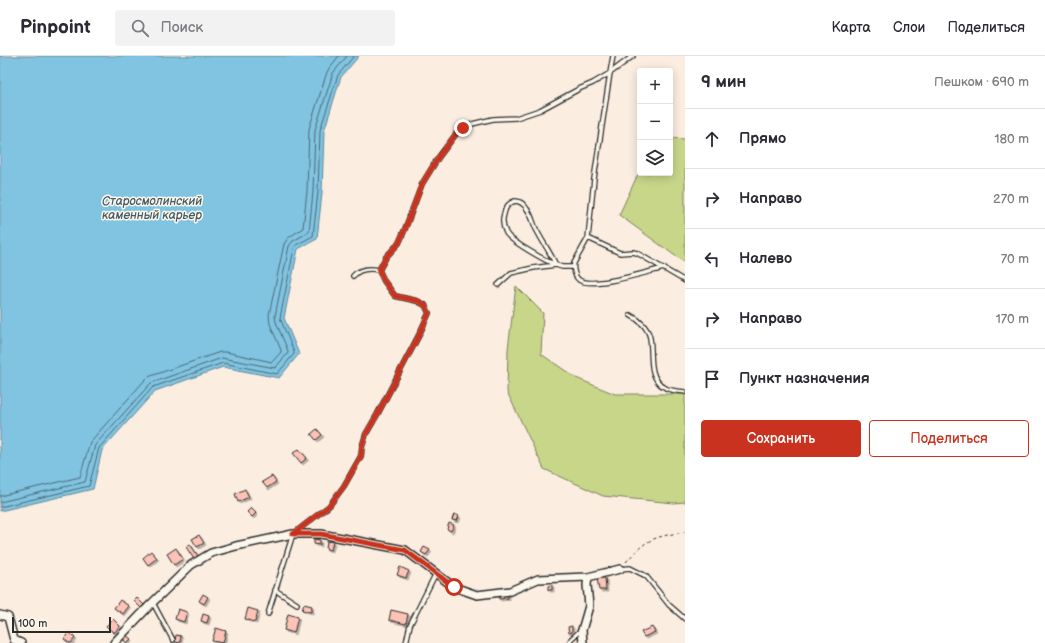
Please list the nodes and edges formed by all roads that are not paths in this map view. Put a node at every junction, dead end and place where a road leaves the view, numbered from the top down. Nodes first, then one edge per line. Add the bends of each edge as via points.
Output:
1 (613, 56) edge
2 (633, 56) edge
3 (610, 73) junction
4 (588, 238) junction
5 (556, 265) junction
6 (573, 267) junction
7 (664, 268) junction
8 (379, 270) junction
9 (353, 276) dead end
10 (685, 280) edge
11 (498, 285) dead end
12 (630, 315) dead end
13 (685, 392) edge
14 (293, 534) junction
15 (620, 569) joint
16 (436, 573) junction
17 (588, 577) junction
18 (275, 590) junction
19 (152, 602) junction
20 (297, 604) dead end
21 (0, 614) edge
22 (268, 614) dead end
23 (685, 619) edge
24 (582, 630) junction
25 (173, 640) dead end
26 (21, 643) edge
27 (114, 643) edge
28 (406, 643) edge
29 (569, 643) edge
30 (582, 643) edge

1 - 3 lane
2 - 3 lane
3 - 4 lane
3 - 8 lane via 540,110 516,118 493,119 463,128 438,158 422,184 399,243 386,257
4 - 6 lane
4 - 7 lane via 620,253 637,253
5 - 5 lane via 511,239 506,233 502,221 505,208 511,202 519,201 529,210 535,227
5 - 6 lane
5 - 11 lane via 511,273
6 - 7 lane via 580,281 598,283
7 - 10 lane
8 - 9 lane via 366,269
8 - 14 lane via 395,296 418,301 425,305 429,313 366,434 361,456 344,486 329,506
12 - 13 lane via 638,319 650,336 652,367 658,382 664,388
14 - 16 street via 321,534 405,550
14 - 18 lane
14 - 19 street via 211,553 191,565
15 - 17 street
15 - 23 lane via 630,568 646,576 669,605
16 - 17 street via 454,587 476,595 510,591 538,579
16 - 28 lane via 410,624
17 - 24 street via 590,606
18 - 20 lane
18 - 22 lane
19 - 25 lane
19 - 27 street
21 - 26 street via 8,617 14,640
24 - 29 lane
24 - 30 street

